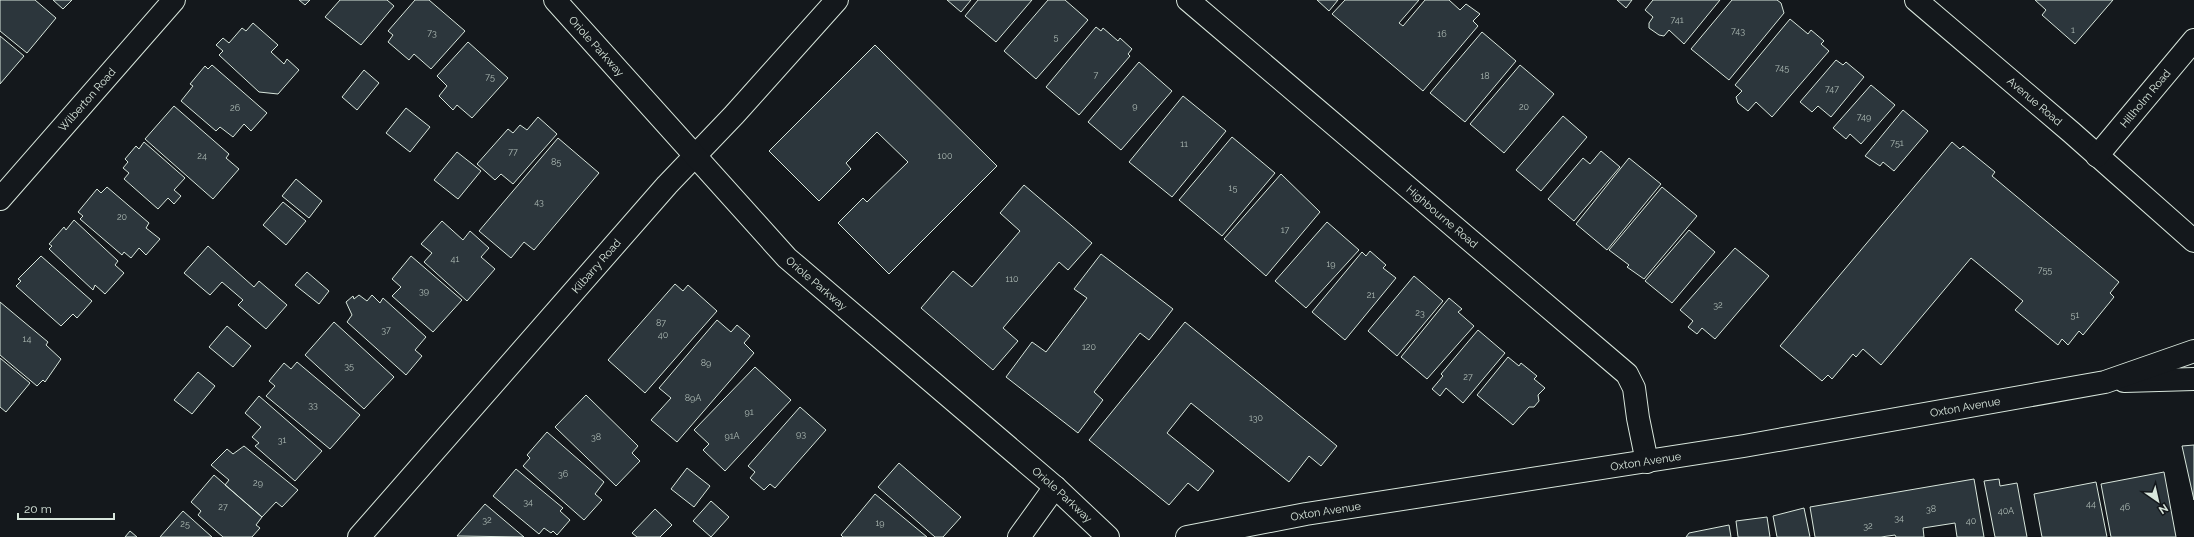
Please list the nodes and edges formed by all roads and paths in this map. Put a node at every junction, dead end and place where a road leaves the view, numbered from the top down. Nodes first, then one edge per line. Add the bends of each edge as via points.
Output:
1 (174, 0) edge
2 (555, 0) edge
3 (837, 0) edge
4 (1188, 0) edge
5 (1916, 0) edge
6 (2194, 40) edge
7 (694, 156) junction
8 (2097, 156) junction
9 (0, 199) edge
10 (2153, 203) junction
11 (2194, 229) edge
12 (2194, 240) edge
13 (2194, 351) edge
14 (2194, 379) edge
15 (2105, 382) junction
16 (1647, 462) junction
17 (1055, 487) junction
18 (1306, 514) junction
19 (359, 537) edge
20 (1019, 537) edge
21 (1108, 537) edge
22 (1187, 537) edge
23 (1276, 537) edge

1 - 9 street, Wilberton Road
2 - 7 street, Oriole Parkway
3 - 7 street, Kilbarry Road
4 - 16 street, Highbourne Road via 1627,374 1634,388
5 - 8 street, Avenue Road
6 - 8 street, Hillholm Road
7 - 17 street, Oriole Parkway via 787,258
7 - 19 street, Kilbarry Road
8 - 10 street, Avenue Road
10 - 11 street, Avenue Road
10 - 12 street, Avenue Road
13 - 15 street, Oxton Avenue
14 - 15 street, Oxton Avenue
15 - 16 street, Oxton Avenue
16 - 18 street, Oxton Avenue
17 - 20 street
17 - 21 street, Oriole Parkway
18 - 22 street, Oxton Avenue
18 - 23 street

